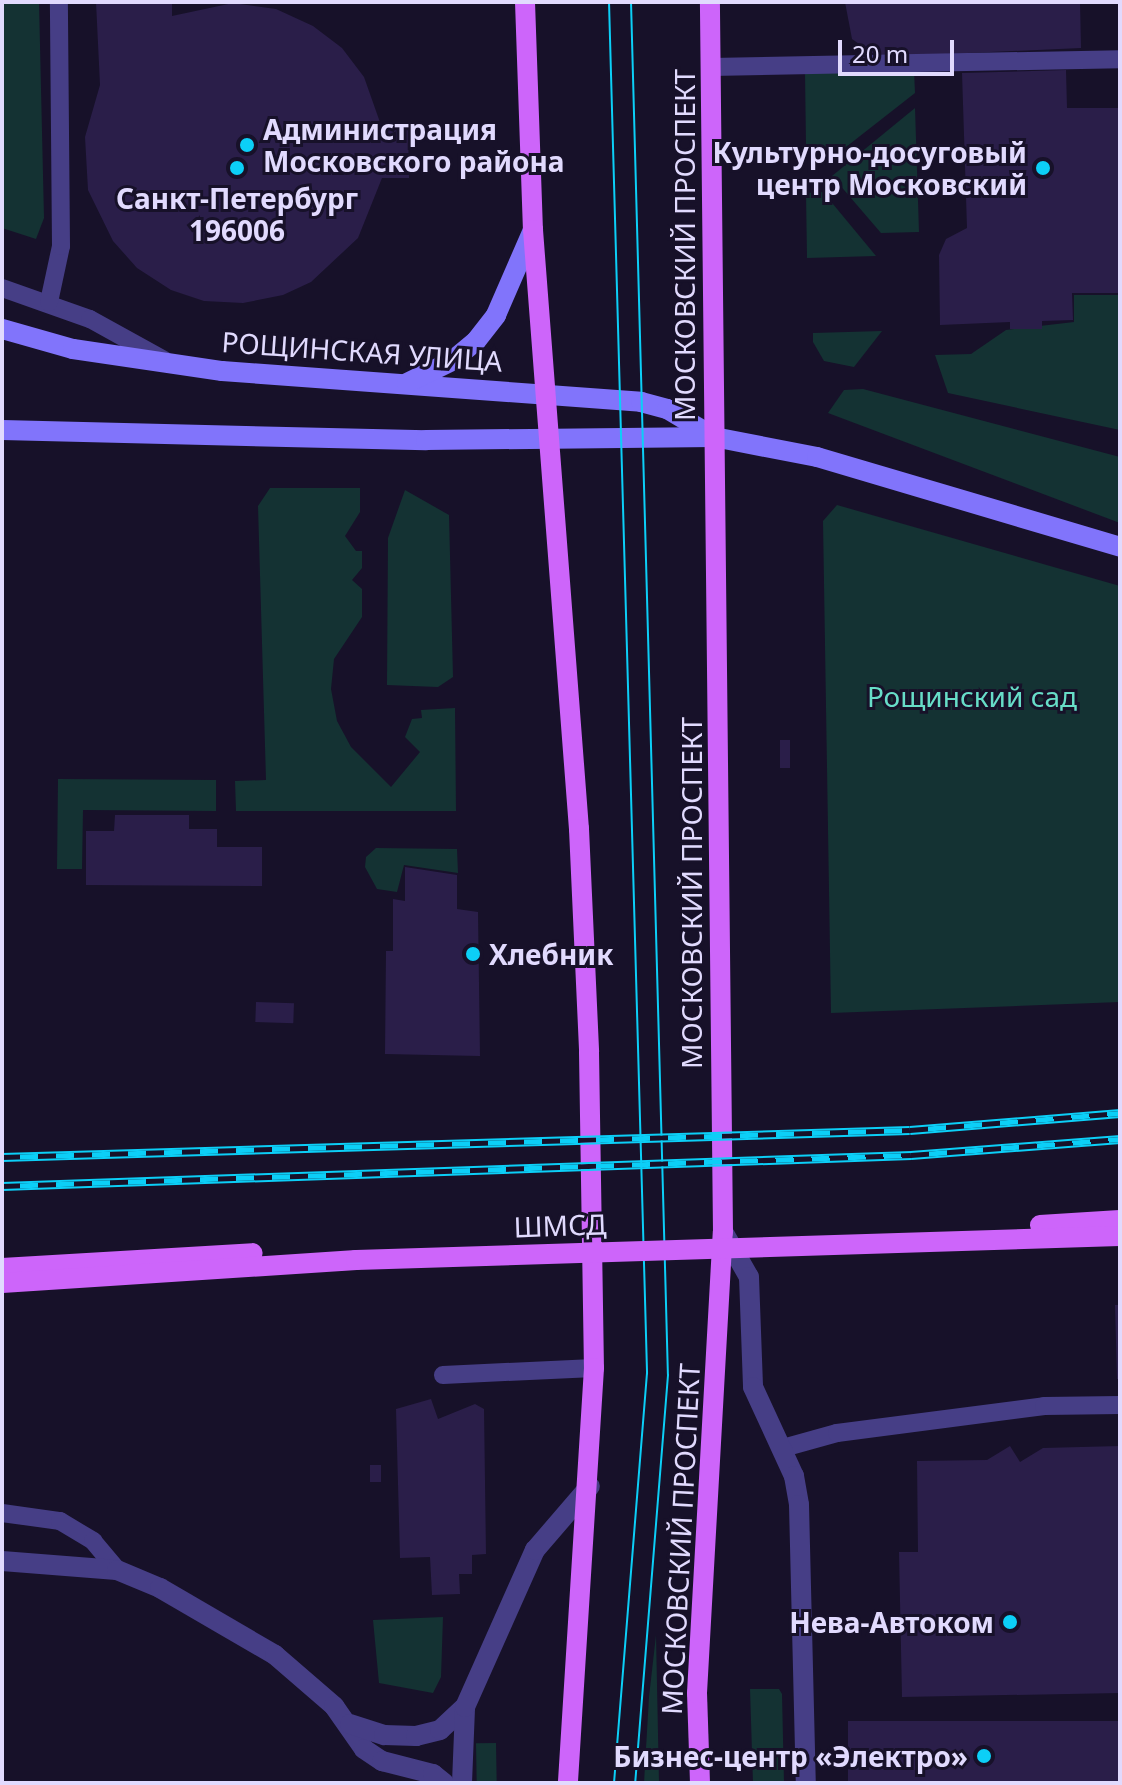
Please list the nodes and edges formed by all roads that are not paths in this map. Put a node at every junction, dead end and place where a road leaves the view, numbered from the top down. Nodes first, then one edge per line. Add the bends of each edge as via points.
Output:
1 (59, 2) edge
2 (525, 2) edge
3 (710, 2) edge
4 (1120, 59) edge
5 (711, 67) junction
6 (533, 230) junction
7 (2, 288) edge
8 (49, 302) junction
9 (2, 329) edge
10 (167, 362) junction
11 (403, 385) junction
12 (545, 391) junction
13 (2, 430) edge
14 (714, 437) junction
15 (550, 439) junction
16 (1120, 547) edge
17 (1120, 1220) edge
18 (723, 1232) junction
19 (1120, 1236) edge
20 (2, 1268) edge
21 (2, 1283) edge
22 (594, 1368) junction
23 (443, 1375) dead end
24 (1120, 1405) edge
25 (783, 1448) junction
26 (590, 1486) junction
27 (2, 1513) edge
28 (2, 1561) edge
29 (117, 1570) junction
30 (465, 1707) junction
31 (350, 1724) junction
32 (444, 1783) edge
33 (462, 1783) edge
34 (568, 1783) edge
35 (700, 1783) edge
36 (806, 1783) edge

1 - 8 lane via 61,246
2 - 6 main road
3 - 5 main road, МОСКОВСКИЙ ПРОСПЕКТ
4 - 5 lane
5 - 14 main road, МОСКОВСКИЙ ПРОСПЕКТ
6 - 11 street via 496,315 476,341 452,361
6 - 12 main road
7 - 8 lane
8 - 10 lane
9 - 10 street, РОЩИНСКАЯ УЛИЦА via 73,349
10 - 11 street, РОЩИНСКАЯ УЛИЦА
11 - 12 street, РОЩИНСКАЯ УЛИЦА
12 - 14 street, РОЩИНСКАЯ УЛИЦА via 667,409
12 - 15 main road
13 - 15 street, РОЩИНСКАЯ УЛИЦА
14 - 15 street, РОЩИНСКАЯ УЛИЦА
14 - 16 street, РОЩИНСКАЯ УЛИЦА via 817,457
14 - 18 main road, МОСКОВСКИЙ ПРОСПЕКТ
15 - 22 main road via 579,829
17 - 20 main road, ШМСД, bridge via 360,1246
18 - 25 street via 749,1277 753,1387
18 - 35 main road, МОСКОВСКИЙ ПРОСПЕКТ via 697,1693
19 - 21 main road, ШМСД, bridge via 356,1260
22 - 23 lane
22 - 26 main road
24 - 25 lane via 1014,1409 837,1433
25 - 36 street via 799,1505
26 - 30 street via 535,1550
26 - 34 main road
27 - 29 lane via 60,1521 93,1541
28 - 29 street
29 - 31 street via 188,1603 275,1655
30 - 31 street via 440,1730 416,1736 384,1735
30 - 33 street
31 - 32 street via 364,1749 382,1761 433,1774

